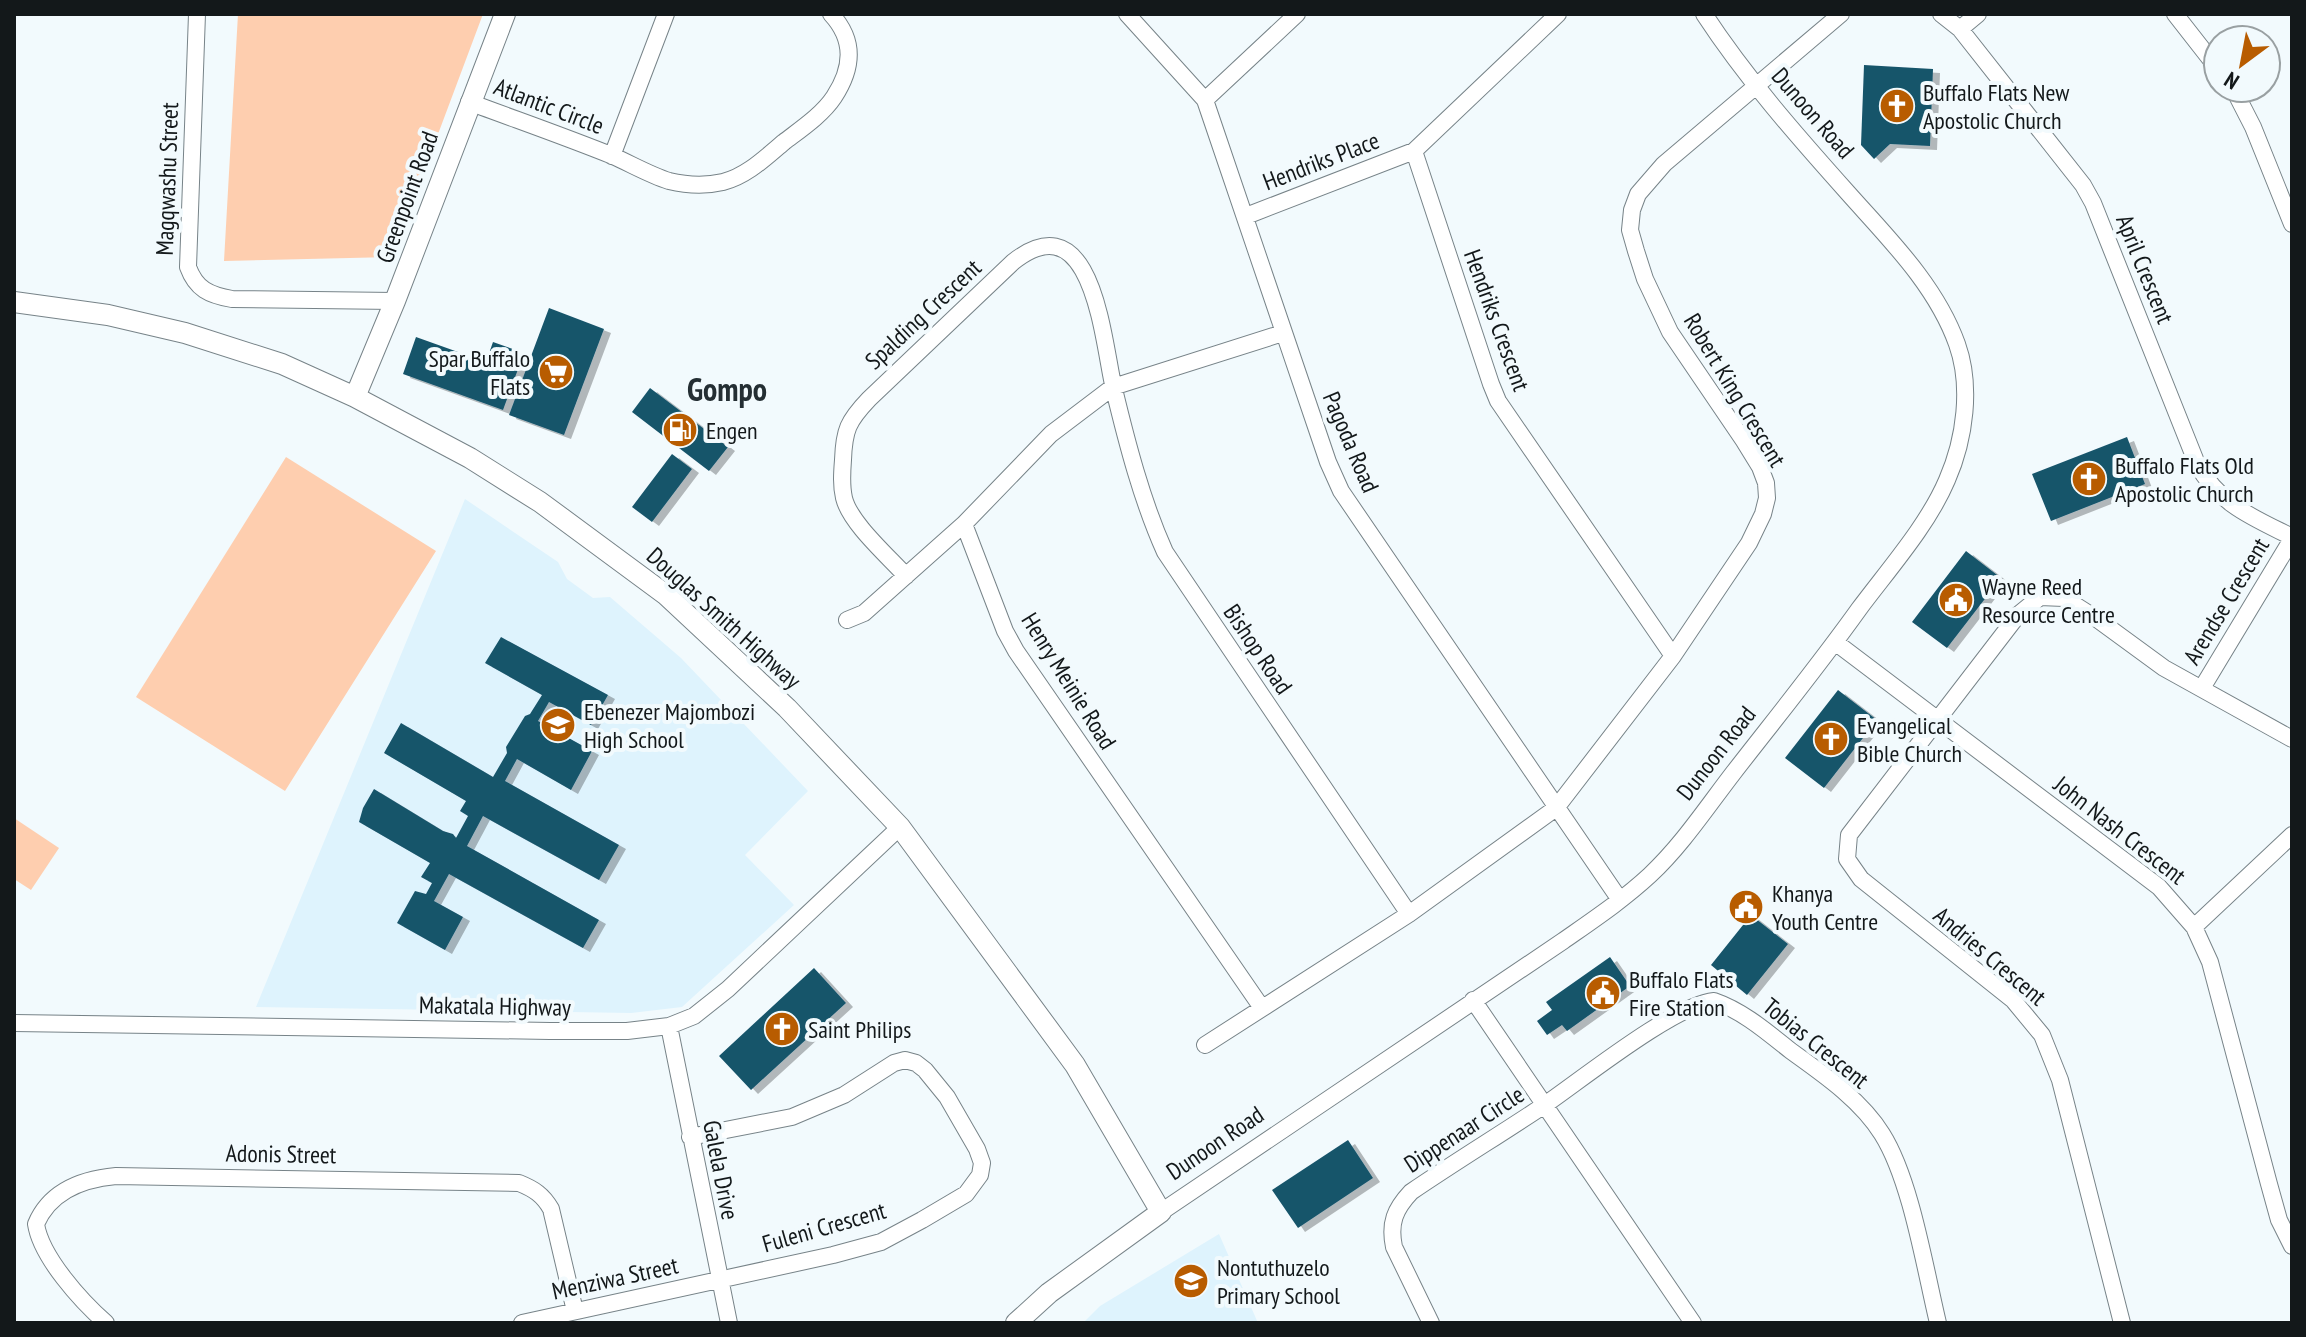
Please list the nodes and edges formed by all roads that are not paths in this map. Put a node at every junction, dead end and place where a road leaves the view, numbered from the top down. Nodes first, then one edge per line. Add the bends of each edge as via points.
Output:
1 (197, 14) edge
2 (505, 14) edge
3 (666, 14) edge
4 (831, 14) edge
5 (1127, 14) edge
6 (1297, 14) edge
7 (1558, 14) edge
8 (1704, 14) edge
9 (1841, 14) edge
10 (1941, 14) edge
11 (1978, 14) edge
12 (2175, 14) edge
13 (1960, 29) junction
14 (2202, 49) edge
15 (1757, 87) junction
16 (1205, 100) junction
17 (469, 102) junction
18 (2242, 104) edge
19 (1414, 151) junction
20 (612, 156) junction
21 (1246, 216) junction
22 (2292, 224) edge
23 (395, 301) junction
24 (14, 302) edge
25 (1283, 333) junction
26 (1113, 387) junction
27 (355, 397) junction
28 (964, 524) junction
29 (2292, 538) edge
30 (906, 576) junction
31 (847, 620) dead end
32 (1835, 642) junction
33 (1673, 656) junction
34 (2202, 688) junction
35 (1936, 718) junction
36 (2292, 739) edge
37 (1556, 808) junction
38 (900, 827) junction
39 (2292, 835) edge
40 (1620, 900) junction
41 (1409, 914) junction
42 (2194, 927) junction
43 (1473, 1000) junction
44 (1262, 1008) junction
45 (14, 1023) edge
46 (669, 1026) junction
47 (1205, 1045) dead end
48 (1545, 1105) junction
49 (690, 1137) junction
50 (1161, 1212) junction
51 (2292, 1246) edge
52 (719, 1280) junction
53 (575, 1311) junction
54 (106, 1323) edge
55 (522, 1323) edge
56 (729, 1323) edge
57 (1016, 1323) edge
58 (1431, 1323) edge
59 (1693, 1323) edge
60 (1938, 1323) edge
61 (2122, 1323) edge

1 - 23 street, Magqwashu Street via 188,267 193,280 215,296 232,299
2 - 17 street, Greenpoint Road
3 - 20 street, Atlantic Circle
4 - 20 street, Atlantic Circle via 848,41 850,61 843,81 815,117 750,171 724,182 696,185 667,180
5 - 16 street, Pagoda Road
6 - 16 street
7 - 19 street
8 - 15 street, Dunoon Road
9 - 15 street
10 - 13 street, April Crescent
11 - 13 street
12 - 14 street
13 - 29 street, April Crescent via 2093,203 2208,483 2235,508
15 - 32 street, Dunoon Road via 1931,293 1958,346 1965,382 1963,419 1947,480 1934,506
15 - 33 street, Robert King Crescent via 1649,178 1632,210 1630,230 1657,305 1760,467 1767,498 1749,543
16 - 21 street, Pagoda Road
17 - 20 street, Atlantic Circle
17 - 23 street, Greenpoint Road
18 - 22 street
19 - 21 street, Hendriks Place
19 - 33 street, Hendriks Crescent via 1498,401
21 - 25 street, Pagoda Road
23 - 27 street, Greenpoint Road
24 - 27 street, Douglas Smith Highway via 185,333 282,364
25 - 26 street
25 - 37 street, Pagoda Road via 1341,491
26 - 28 street via 1051,434
26 - 30 street, Spalding Crescent via 1105,330 1087,277 1055,247 1025,252 848,424 841,481 849,513
26 - 41 street, Bishop Road via 1165,552
27 - 38 street, Douglas Smith Highway via 470,458 666,595 787,708
28 - 30 street
28 - 44 street, Henry Meinie Road via 1016,651
29 - 34 street, Arendse Crescent
30 - 31 street via 864,613
32 - 35 street, John Nash Crescent
32 - 40 street, Dunoon Road via 1669,854
33 - 37 street, Robert King Crescent
34 - 35 street via 2164,668 2064,598 2040,597 2018,615
34 - 36 street
35 - 42 street, John Nash Crescent via 2159,887
35 - 61 street, Andries Crescent via 1854,825 1847,859 1861,879 2013,1000 2042,1035 2060,1080
37 - 40 street, Pagoda Road
37 - 41 street
38 - 46 street, Makatala Highway via 728,989 694,1016
38 - 50 street, Douglas Smith Highway via 1075,1065
39 - 42 street
40 - 43 street, Dunoon Road
41 - 44 street
42 - 51 street, John Nash Crescent via 2218,986 2279,1220
43 - 48 street, Dippenaar Circle
43 - 50 street, Dunoon Road
44 - 47 street
45 - 46 street, Makatala Highway via 550,1031
46 - 49 street, Galela Drive
48 - 58 street, Dippenaar Circle via 1399,1205 1392,1219 1394,1247
48 - 59 street, Dippenaar Circle
48 - 60 street, Tobias Crescent via 1692,1007 1714,1001 1727,1006 1822,1074 1882,1133 1905,1188
49 - 52 street, Galela Drive
49 - 52 street, Fuleni Crescent via 792,1117 905,1060 936,1081 982,1163 966,1194 881,1242
50 - 57 street, Dunoon Road
52 - 53 street, Menziwa Street
52 - 56 street, Galela Drive
53 - 54 street, Adonis Street via 551,1209 544,1197 519,1183 116,1176 94,1178 61,1192 36,1224 44,1247
53 - 55 street, Menziwa Street

